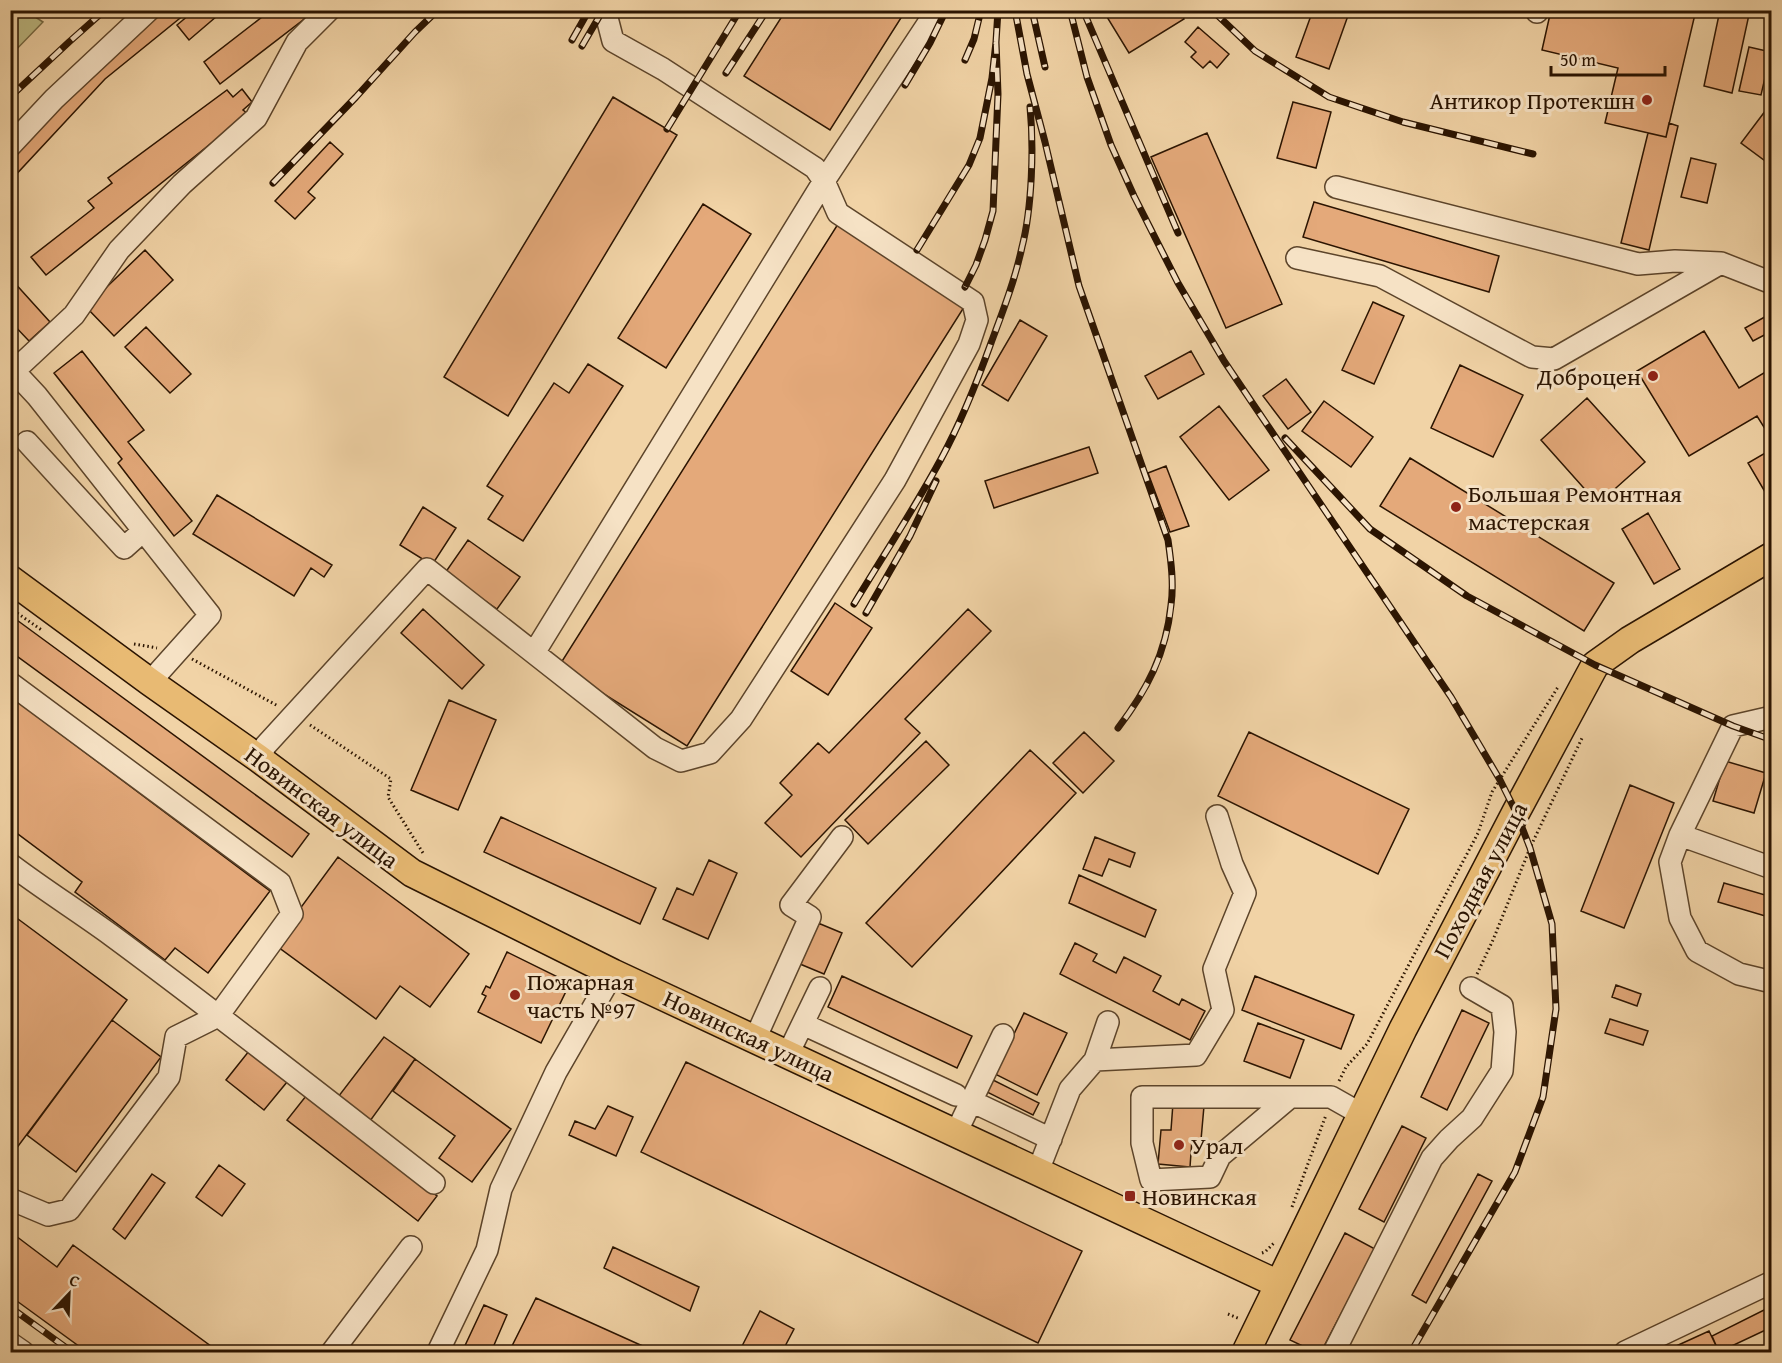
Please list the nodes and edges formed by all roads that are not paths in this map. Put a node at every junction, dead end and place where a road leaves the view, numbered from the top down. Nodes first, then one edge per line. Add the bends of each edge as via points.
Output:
1 (149, 10) edge
2 (329, 10) edge
3 (605, 10) edge
4 (933, 10) edge
5 (10, 146) edge
6 (824, 181) junction
7 (1335, 187) dead end
8 (1297, 258) dead end
9 (1721, 263) junction
10 (1772, 284) edge
11 (12, 369) edge
12 (27, 442) dead end
13 (143, 531) junction
14 (1772, 556) edge
15 (10, 579) edge
16 (534, 653) junction
17 (150, 682) junction
18 (10, 683) edge
19 (1772, 717) edge
20 (258, 758) junction
21 (1217, 816) dead end
22 (1680, 836) junction
23 (842, 837) dead end
24 (10, 864) edge
25 (1772, 868) edge
26 (613, 973) junction
27 (1772, 982) edge
28 (820, 987) dead end
29 (1471, 988) road end
30 (218, 1016) junction
31 (1108, 1022) dead end
32 (803, 1024) junction
33 (1003, 1035) dead end
34 (755, 1039) junction
35 (788, 1054) junction
36 (1095, 1059) junction
37 (964, 1098) junction
38 (1289, 1098) junction
39 (1361, 1114) junction
40 (956, 1133) junction
41 (1051, 1139) junction
42 (1038, 1171) junction
43 (434, 1183) dead end
44 (10, 1199) edge
45 (411, 1246) dead end
46 (1772, 1282) edge
47 (1278, 1284) junction
48 (10, 1343) edge
49 (23, 1353) edge
50 (332, 1353) edge
51 (438, 1353) edge
52 (1246, 1353) edge
53 (1334, 1353) edge
54 (1625, 1353) edge

1 - 5 street
2 - 11 street via 297,42 256,118 182,184 119,250 74,315
3 - 6 street via 613,41 663,69 814,168
4 - 6 street via 933,16
6 - 16 street
6 - 16 street via 838,213 973,302 977,320 969,344 895,480 741,718 710,753 681,761 655,748
7 - 9 street via 1638,264
8 - 9 street via 1380,276 1532,357 1554,359
9 - 10 street
11 - 13 street
12 - 13 street via 124,548
13 - 17 street via 210,615
14 - 39 main road, Походная улица via 1629,640 1595,665
15 - 17 main road, Новинская улица
16 - 20 street via 427,569
17 - 20 main road, Новинская улица
18 - 30 street via 280,883 292,914
19 - 22 street via 1733,726
20 - 26 main road, Новинская улица via 412,873
21 - 36 street via 1245,893 1214,969 1223,1010 1196,1055
22 - 25 street
22 - 27 street via 1670,862 1680,918 1697,951 1739,974
23 - 34 street via 791,905 810,917
24 - 30 street
26 - 34 main road, Новинская улица
26 - 51 street via 556,1072 501,1189 487,1250
28 - 32 street
29 - 53 street via 1502,1006 1502,1071 1472,1118 1432,1158
30 - 43 street
30 - 44 street via 176,1037 170,1077 69,1210 48,1215
31 - 36 street
32 - 35 street
32 - 37 street
33 - 37 street
34 - 35 main road, Новинская улица
35 - 40 main road, Новинская улица
36 - 41 street via 1070,1089
37 - 40 street
37 - 41 street
38 - 38 street via 1220,1156 1210,1177 1150,1180 1142,1143 1142,1097
38 - 39 street via 1331,1097
39 - 47 main road, Походная улица
40 - 42 main road, Новинская улица
41 - 42 street
42 - 47 main road, Новинская улица
45 - 50 street
46 - 54 street
47 - 52 main road, Походная улица
48 - 49 street

